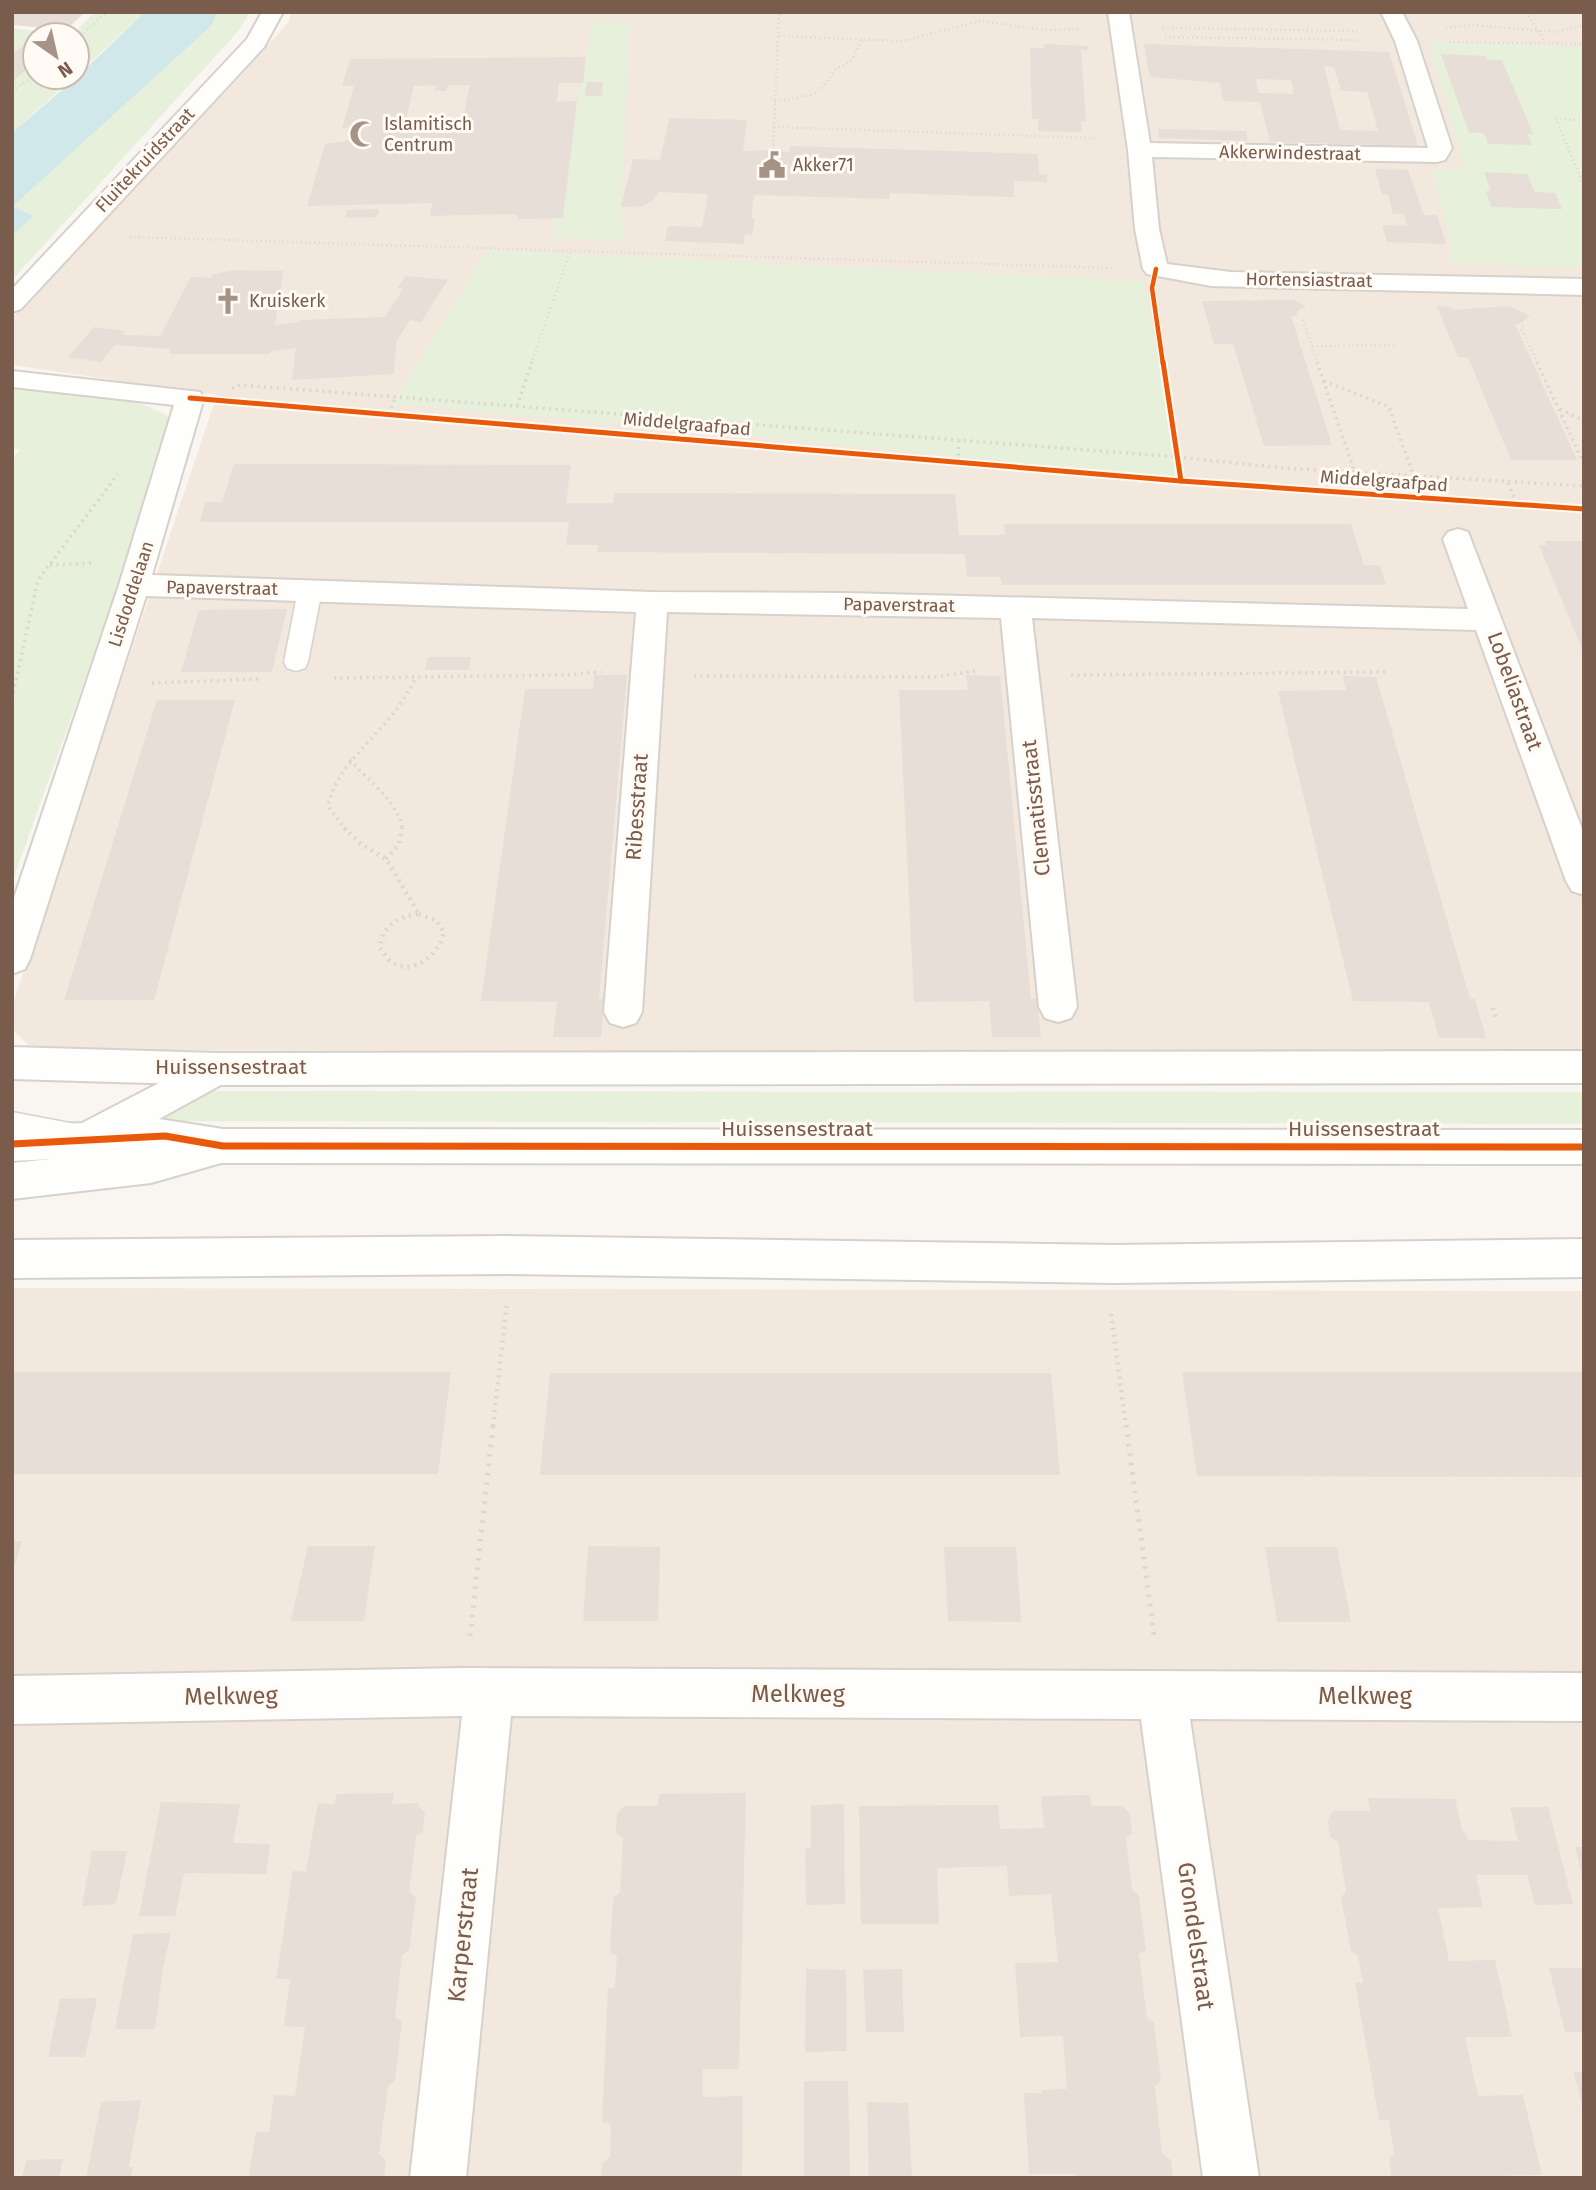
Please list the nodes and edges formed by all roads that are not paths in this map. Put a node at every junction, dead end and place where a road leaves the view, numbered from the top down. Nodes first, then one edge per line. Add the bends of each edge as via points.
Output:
1 (273, 12) edge
2 (1120, 25) edge
3 (1399, 28) edge
4 (1140, 145) junction
5 (1584, 287) edge
6 (12, 304) edge
7 (12, 379) edge
8 (1458, 539) dead end
9 (134, 585) junction
10 (310, 590) junction
11 (652, 602) junction
12 (1015, 608) junction
13 (1489, 620) junction
14 (296, 662) dead end
15 (1584, 881) edge
16 (12, 959) edge
17 (1058, 1007) dead end
18 (623, 1012) dead end
19 (12, 1063) edge
20 (1584, 1067) edge
21 (217, 1069) junction
22 (12, 1125) edge
23 (88, 1139) junction
24 (12, 1144) edge
25 (223, 1146) junction
26 (1584, 1147) edge
27 (12, 1181) edge
28 (1584, 1258) edge
29 (12, 1259) edge
30 (476, 1693) junction
31 (1162, 1695) junction
32 (1584, 1697) edge
33 (12, 1700) edge
34 (438, 2178) edge
35 (1231, 2178) edge

1 - 6 street, Fluitekruidstraat via 256,42
2 - 4 street
3 - 4 street, Akkerwindestraat via 1440,148 1437,155
4 - 5 street, Hortensiastraat via 1147,229 1156,270 1195,276
7 - 9 street, Lisdoddelaan via 190,398
8 - 13 street, Lobeliastraat
9 - 10 street, Papaverstraat
9 - 16 street, Lisdoddelaan
10 - 11 street, Papaverstraat
10 - 14 lane, Papaverstraat
11 - 12 street, Papaverstraat
11 - 18 street, Ribesstraat
12 - 13 street, Papaverstraat
12 - 17 street, Clematisstraat
13 - 15 street, Lobeliastraat
19 - 21 street, Huissensestraat
20 - 21 street, Huissensestraat
21 - 23 street
22 - 23 lane, Huissensestraat
23 - 24 street, Huissensestraat
23 - 25 street, Huissensestraat via 165,1136
25 - 26 street, Huissensestraat
25 - 27 street, Huissensestraat via 151,1166
28 - 29 street via 1105,1264 512,1255
30 - 31 street, Melkweg
30 - 33 street, Melkweg
30 - 34 street, Karperstraat
31 - 32 street, Melkweg
31 - 35 street, Grondelstraat

